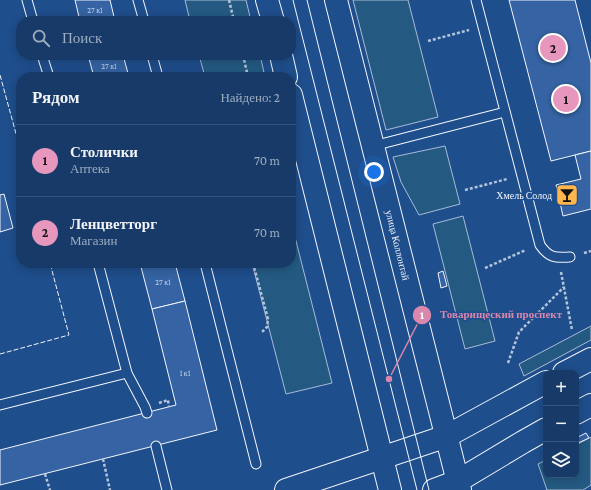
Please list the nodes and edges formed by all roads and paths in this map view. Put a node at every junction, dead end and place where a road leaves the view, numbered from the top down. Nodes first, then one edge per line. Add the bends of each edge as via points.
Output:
1 (27, 0) edge
2 (138, 0) edge
3 (229, 0) edge
4 (267, 0) edge
5 (336, 0) edge
6 (476, 0) edge
7 (32, 16) edge
8 (143, 16) edge
9 (233, 16) edge
10 (271, 16) edge
11 (483, 26) junction
12 (428, 41) dead end
13 (44, 60) edge
14 (153, 60) edge
15 (244, 60) edge
16 (282, 60) edge
17 (47, 72) edge
18 (157, 72) edge
19 (247, 72) edge
20 (285, 72) edge
21 (505, 112) junction
22 (296, 115) edge
23 (373, 146) junction
24 (522, 175) junction
25 (465, 190) dead end
26 (540, 244) junction
27 (570, 257) dead end
28 (558, 258) junction
29 (99, 268) edge
30 (206, 268) edge
31 (254, 268) edge
32 (484, 268) dead end
33 (564, 287) junction
34 (572, 330) dead end
35 (262, 332) dead end
36 (591, 359) edge
37 (508, 363) dead end
38 (570, 370) edge
39 (127, 373) junction
40 (543, 384) edge
41 (0, 405) edge
42 (591, 405) edge
43 (579, 411) edge
44 (147, 413) dead end
45 (543, 431) edge
46 (447, 436) junction
47 (156, 446) dead end
48 (382, 458) junction
49 (102, 459) dead end
50 (256, 464) dead end
51 (45, 474) dead end
52 (459, 486) edge
53 (50, 490) edge
54 (110, 490) edge
55 (167, 490) edge
56 (286, 490) edge
57 (390, 490) edge
58 (434, 490) edge

1 - 7 lane
2 - 8 lane
3 - 9 path
4 - 10 main road
5 - 23 main road, улица Коллонтай
6 - 11 lane
11 - 12 path
11 - 21 lane
13 - 17 lane
14 - 18 lane
15 - 19 path
16 - 20 main road
21 - 23 lane
21 - 24 lane
22 - 48 main road
23 - 46 main road, улица Коллонтай
24 - 25 path
24 - 26 lane
26 - 28 lane via 546,253
26 - 32 path
27 - 28 lane
28 - 33 path
29 - 39 lane
30 - 50 lane
31 - 35 path via 268,318 267,327
33 - 34 path
33 - 37 path via 519,332
36 - 38 main road
39 - 41 lane
39 - 44 lane
40 - 46 main road
42 - 43 main road
45 - 52 main road
46 - 48 main road
46 - 52 main road, улица Коллонтай
47 - 55 lane
48 - 56 main road
48 - 57 main road
49 - 54 path
51 - 53 path
52 - 58 main road

